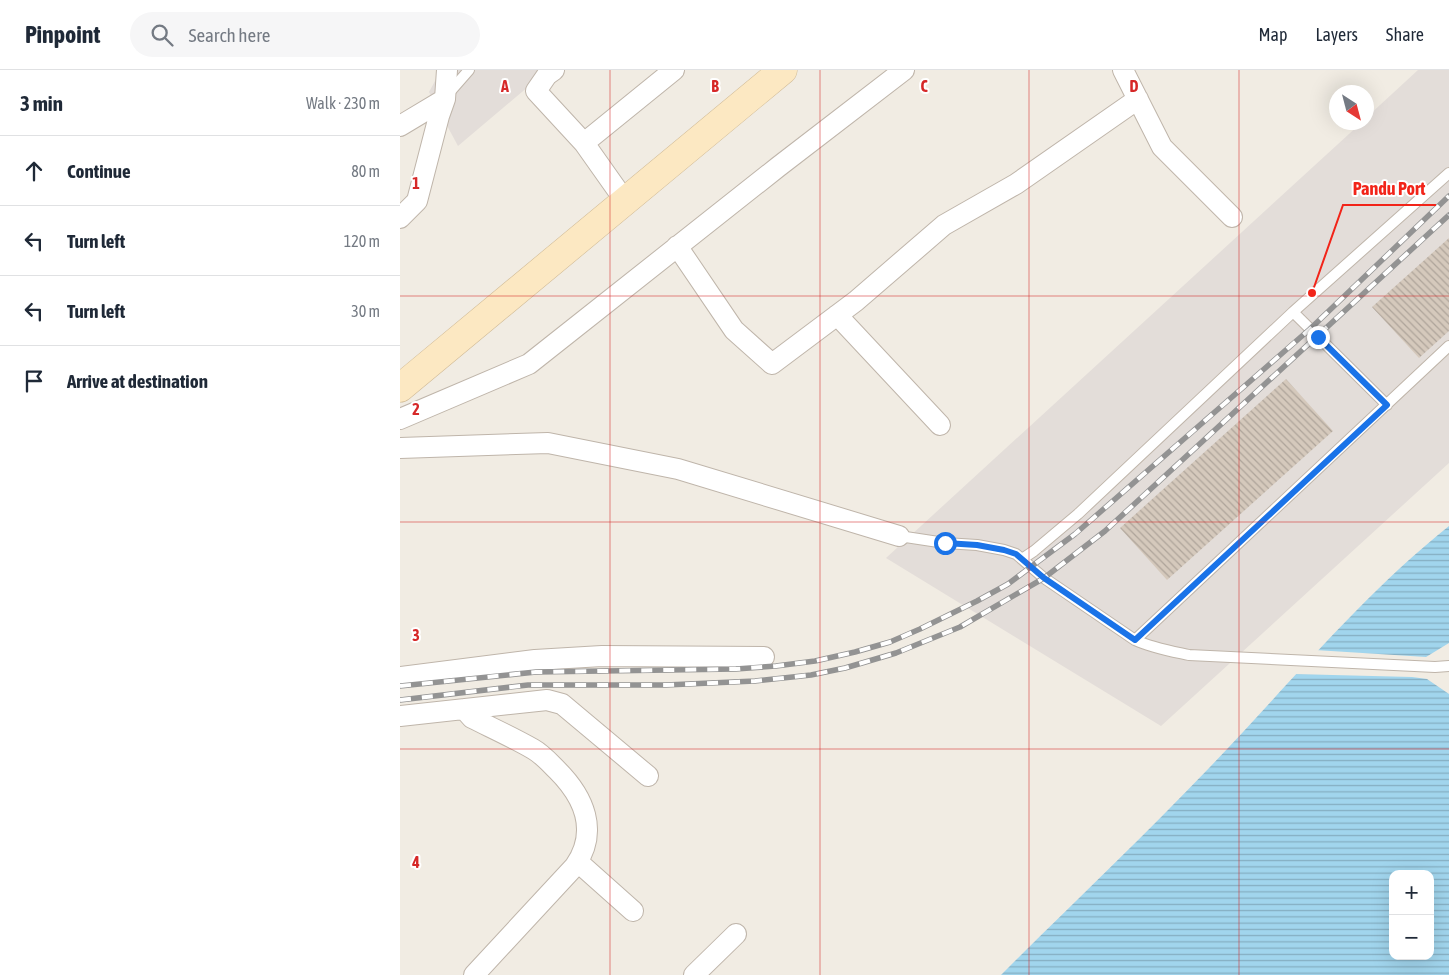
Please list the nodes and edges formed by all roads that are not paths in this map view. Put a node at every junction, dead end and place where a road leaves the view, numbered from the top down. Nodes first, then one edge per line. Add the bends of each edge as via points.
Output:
1 (448, 70) edge
2 (469, 70) edge
3 (554, 70) edge
4 (674, 70) edge
5 (783, 70) edge
6 (904, 70) edge
7 (1123, 70) edge
8 (444, 99) junction
9 (1138, 99) junction
10 (400, 126) edge
11 (584, 144) junction
12 (1449, 173) edge
13 (625, 201) junction
14 (1232, 217) dead end
15 (400, 218) edge
16 (678, 246) junction
17 (1294, 312) junction
18 (837, 315) junction
19 (1449, 346) edge
20 (400, 388) edge
21 (1387, 405) junction
22 (400, 419) edge
23 (940, 425) dead end
24 (400, 448) edge
25 (898, 536) joint
26 (1022, 559) junction
27 (1135, 640) junction
28 (764, 657) dead end
29 (1449, 666) edge
30 (400, 677) edge
31 (464, 709) junction
32 (400, 716) edge
33 (648, 776) dead end
34 (578, 862) junction
35 (633, 911) dead end
36 (736, 934) dead end
37 (474, 975) edge
38 (694, 975) edge

1 - 8 street
2 - 8 lane
3 - 11 street via 536,91
4 - 11 street
5 - 13 street
6 - 16 street
7 - 9 street
8 - 10 street
8 - 15 street via 417,201
9 - 14 street via 1162,147
9 - 18 street via 1016,184 944,224
11 - 13 street
12 - 17 lane
13 - 20 street
16 - 18 street via 734,330 772,364
16 - 22 street via 529,364
17 - 21 lane
17 - 26 lane via 1078,514
18 - 23 street
19 - 21 lane
21 - 27 lane
24 - 25 street via 548,443 678,469
25 - 26 lane via 1004,550
26 - 27 lane via 1044,578
27 - 29 lane via 1147,646 1189,655
28 - 30 street via 602,656 535,660
31 - 32 street
31 - 33 street via 547,700 562,704
31 - 34 street via 472,718 535,750 568,781 586,816 587,838
34 - 35 street
34 - 37 street
36 - 38 street

